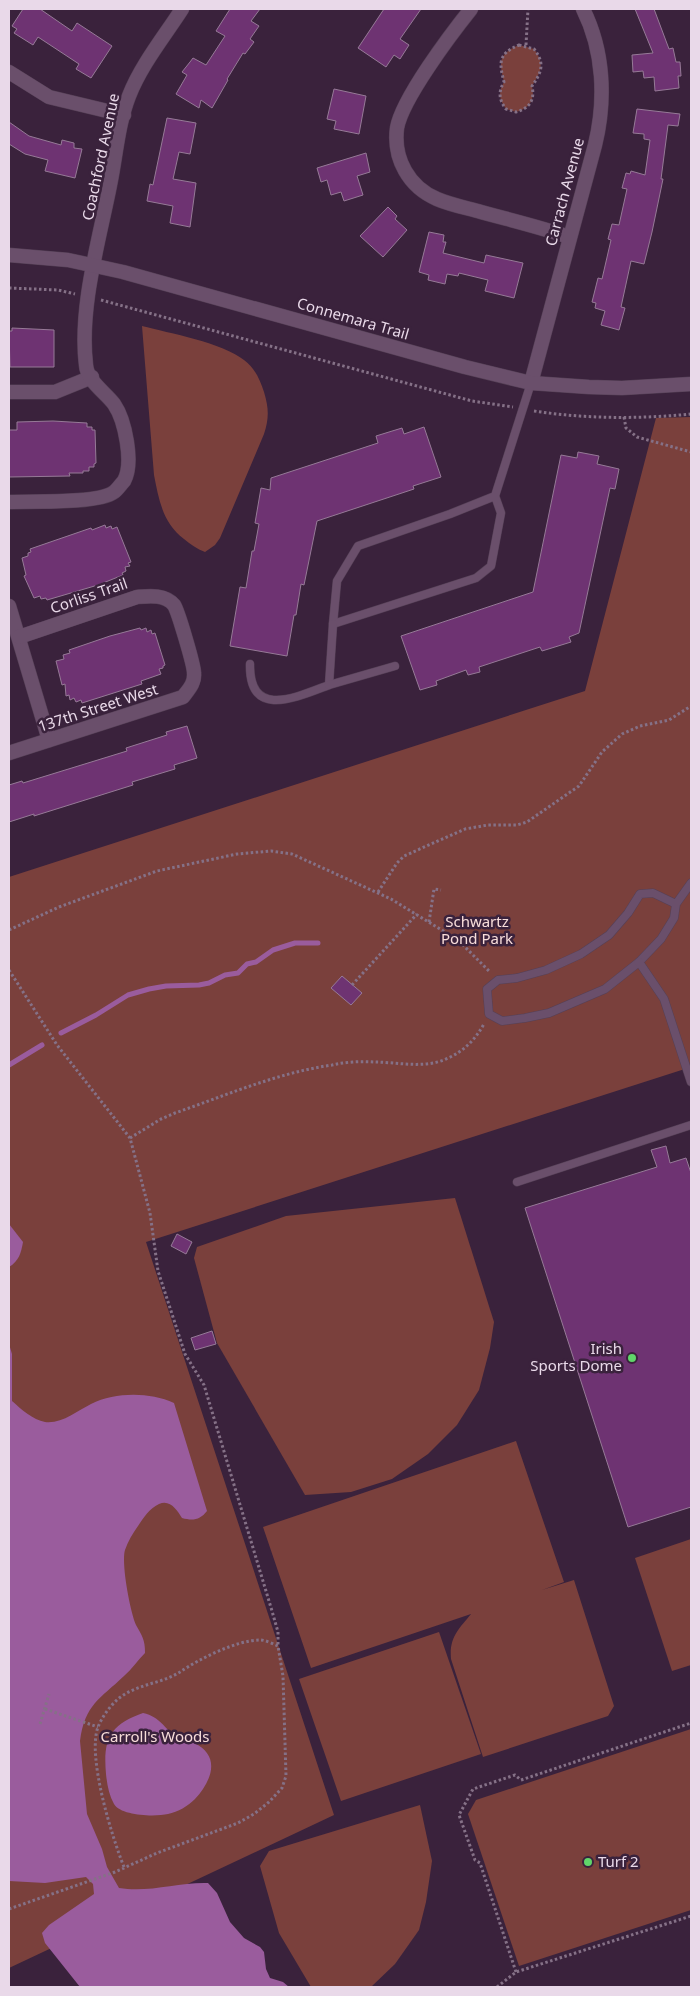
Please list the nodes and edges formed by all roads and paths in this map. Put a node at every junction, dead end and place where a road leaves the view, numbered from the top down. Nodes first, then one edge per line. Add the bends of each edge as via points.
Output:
1 (182, 9) edge
2 (471, 9) edge
3 (528, 9) edge
4 (583, 9) edge
5 (526, 45) junction
6 (9, 72) edge
7 (124, 115) junction
8 (569, 237) junction
9 (9, 255) edge
10 (94, 265) junction
11 (9, 288) edge
12 (89, 298) junction
13 (92, 377) junction
14 (531, 382) junction
15 (691, 384) edge
16 (9, 392) edge
17 (524, 409) junction
18 (691, 414) edge
19 (624, 417) junction
20 (691, 452) edge
21 (495, 496) junction
22 (9, 502) edge
23 (9, 606) edge
24 (333, 624) junction
25 (19, 637) junction
26 (250, 664) dead end
27 (395, 666) dead end
28 (329, 685) junction
29 (192, 686) joint
30 (691, 706) edge
31 (49, 740) junction
32 (9, 753) edge
33 (691, 883) edge
34 (441, 890) dead end
35 (378, 893) junction
36 (676, 904) junction
37 (417, 914) junction
38 (429, 922) junction
39 (9, 930) edge
40 (639, 962) junction
41 (9, 970) edge
42 (498, 980) junction
43 (352, 985) dead end
44 (489, 1014) junction
45 (691, 1082) edge
46 (691, 1125) edge
47 (130, 1138) junction
48 (517, 1182) dead end
49 (278, 1646) junction
50 (49, 1694) dead end
51 (45, 1709) junction
52 (691, 1723) edge
53 (40, 1724) dead end
54 (98, 1727) junction
55 (124, 1867) junction
56 (9, 1909) edge
57 (691, 1916) edge
58 (516, 1972) junction
59 (497, 1987) edge

1 - 7 street, Coachford Avenue via 135,82
2 - 8 street via 402,114 396,141 403,167 417,186 438,199
3 - 5 path
4 - 8 street, Carrach Avenue via 593,32 600,67 602,111
5 - 5 path via 506,51 500,61 504,82 500,99 506,109 516,112 528,107 533,100 532,86 541,71 539,56
6 - 7 street via 49,97
7 - 10 street, Coachford Avenue
8 - 14 street, Carrach Avenue
9 - 10 street, Connemara Trail
10 - 12 street, Coachford Avenue
10 - 14 street, Connemara Trail via 464,367
11 - 12 path via 58,290
12 - 13 street, Coachford Avenue via 84,340 86,368
12 - 17 path via 472,401
13 - 16 street via 56,392
13 - 22 street, Coachford Avenue via 121,419 129,453 124,480 114,493 99,498
14 - 15 street, Connemara Trail via 622,388
14 - 17 lane
17 - 19 path
17 - 21 lane
18 - 19 path
19 - 20 path via 626,428 638,438
21 - 24 lane via 358,546 337,581
21 - 24 lane via 501,512 492,566 476,578
23 - 25 street
24 - 28 lane
25 - 29 street, Corliss Trail via 137,597 164,598 174,605 194,672
25 - 31 street
26 - 28 lane via 254,689 266,700 279,701
27 - 28 lane
29 - 31 street, 137th Street West via 183,696 170,702
30 - 35 path via 668,720 622,734 602,752 579,786 527,822 465,829 404,856
31 - 32 street, 137th Street West
33 - 36 lane
34 - 38 path via 434,889
35 - 37 path
35 - 39 path via 292,854 271,851 237,854 156,871 59,906
36 - 40 lane via 674,918 661,939
36 - 42 lane via 653,893 640,894 609,935 581,954 546,970
37 - 38 path
37 - 43 path
38 - 42 path via 458,940
40 - 44 lane via 604,989 549,1013 502,1021
40 - 45 lane via 664,999
41 - 47 path via 57,1045
42 - 44 lane via 487,989
44 - 47 path via 478,1036 445,1060 431,1064 372,1062 305,1069 175,1113
46 - 48 lane
47 - 49 path via 150,1212 158,1271 185,1354 204,1385 272,1610
49 - 54 path via 262,1640 246,1641 204,1657 175,1675 134,1689 119,1699
49 - 55 path via 283,1676 286,1745 286,1776 282,1788 254,1814 238,1823
50 - 51 path
51 - 53 path
51 - 54 path
52 - 58 path via 521,1780 515,1775 473,1789 460,1815 474,1860 480,1863
54 - 55 path via 96,1757 99,1778
55 - 56 path
57 - 58 path
58 - 59 path

